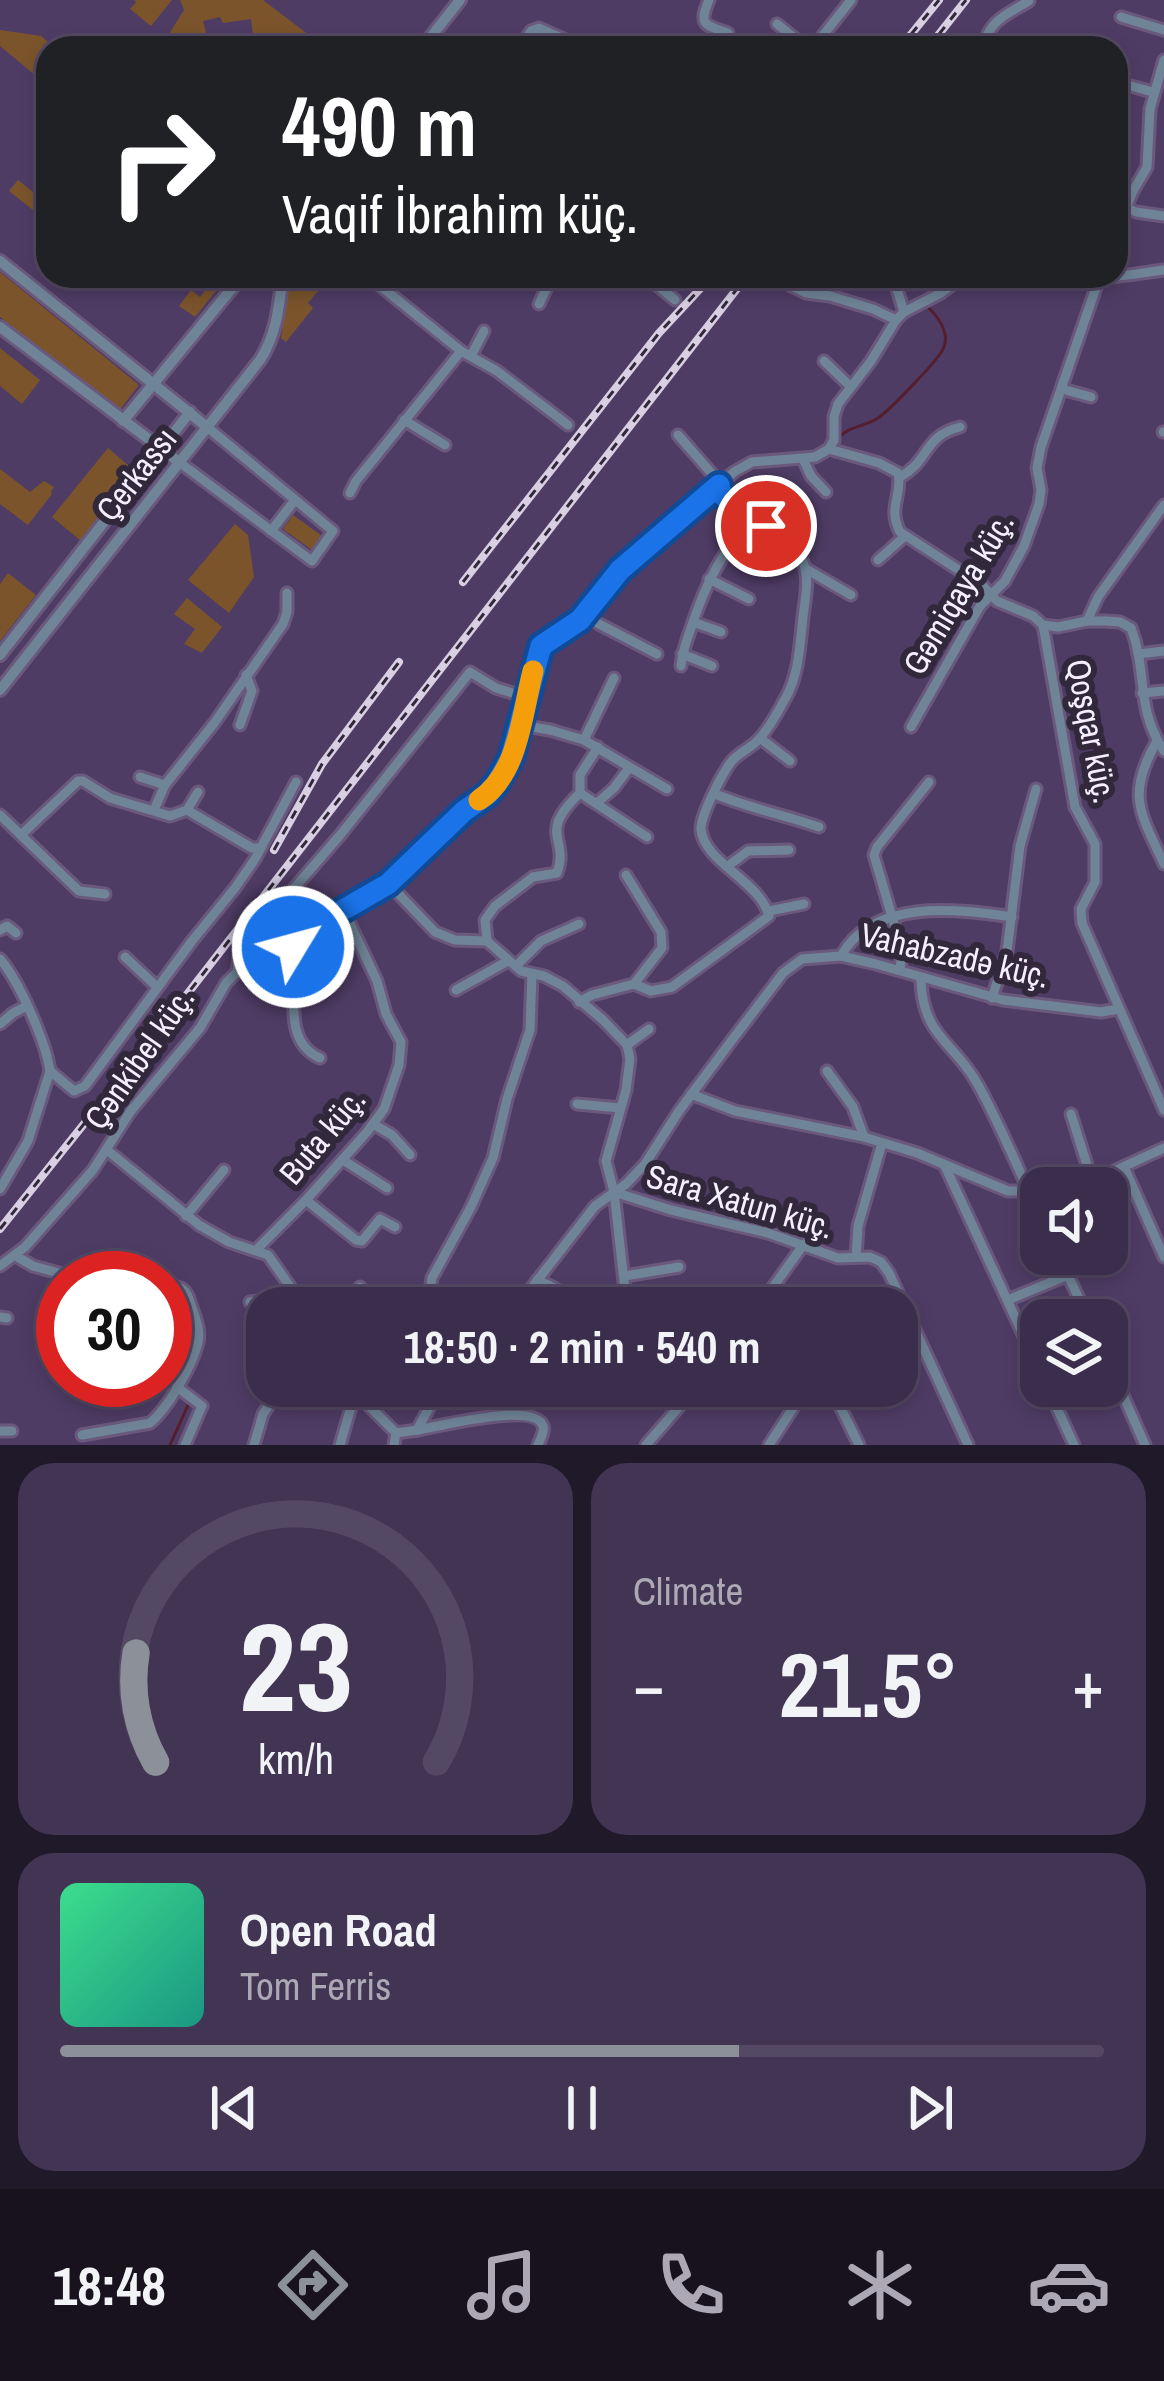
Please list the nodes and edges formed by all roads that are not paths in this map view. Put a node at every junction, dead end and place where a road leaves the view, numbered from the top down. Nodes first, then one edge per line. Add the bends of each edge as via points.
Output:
1 (460, 0) edge
2 (709, 0) edge
3 (851, 0) edge
4 (1028, 1) edge
5 (1121, 17) dead end
6 (777, 24) dead end
7 (1164, 30) edge
8 (728, 34) dead end
9 (432, 36) edge
10 (527, 36) edge
11 (557, 36) edge
12 (794, 36) edge
13 (820, 36) edge
14 (986, 36) edge
15 (1164, 60) edge
16 (1128, 85) edge
17 (1153, 92) junction
18 (1128, 196) edge
19 (1128, 208) edge
20 (1164, 216) edge
21 (0, 261) edge
22 (1164, 270) edge
23 (1128, 274) edge
24 (232, 288) edge
25 (281, 288) edge
26 (383, 288) edge
27 (547, 288) edge
28 (660, 288) edge
29 (796, 288) edge
30 (895, 288) edge
31 (948, 288) edge
32 (1097, 288) edge
33 (674, 300) dead end
34 (539, 304) dead end
35 (900, 316) junction
36 (0, 327) edge
37 (484, 331) dead end
38 (466, 353) junction
39 (824, 361) dead end
40 (156, 384) junction
41 (851, 387) junction
42 (1062, 389) junction
43 (1091, 397) dead end
44 (190, 412) junction
45 (404, 420) junction
46 (123, 421) junction
47 (568, 425) dead end
48 (207, 427) junction
49 (960, 427) dead end
50 (678, 435) dead end
51 (445, 445) dead end
52 (830, 448) junction
53 (160, 449) junction
54 (803, 458) junction
55 (179, 462) junction
56 (900, 477) junction
57 (719, 485) junction
58 (826, 492) dead end
59 (350, 493) dead end
60 (295, 500) junction
61 (1164, 505) edge
62 (754, 516) junction
63 (272, 531) junction
64 (905, 536) junction
65 (878, 560) dead end
66 (806, 569) junction
67 (709, 579) junction
68 (287, 593) dead end
69 (851, 595) dead end
70 (991, 595) junction
71 (749, 598) dead end
72 (585, 614) junction
73 (1087, 621) junction
74 (693, 622) junction
75 (1043, 625) junction
76 (721, 632) dead end
77 (1164, 651) edge
78 (658, 654) dead end
79 (1138, 654) junction
80 (0, 655) edge
81 (712, 666) dead end
82 (246, 675) junction
83 (614, 678) dead end
84 (0, 690) edge
85 (1164, 691) edge
86 (1142, 693) junction
87 (526, 698) junction
88 (240, 725) dead end
89 (520, 725) junction
90 (911, 727) dead end
91 (760, 738) junction
92 (584, 740) junction
93 (1161, 746) edge
94 (598, 747) junction
95 (790, 761) dead end
96 (629, 768) junction
97 (140, 777) dead end
98 (296, 782) dead end
99 (928, 782) dead end
100 (164, 785) junction
101 (1036, 789) dead end
102 (667, 790) dead end
103 (198, 792) dead end
104 (580, 793) junction
105 (715, 794) junction
106 (597, 803) junction
107 (154, 810) junction
108 (187, 810) junction
109 (0, 815) edge
110 (819, 827) dead end
111 (22, 834) junction
112 (647, 837) dead end
113 (261, 848) junction
114 (789, 850) dead end
115 (1164, 864) edge
116 (728, 866) junction
117 (626, 875) dead end
118 (388, 884) junction
119 (791, 891) dead end
120 (105, 895) dead end
121 (770, 910) junction
122 (344, 911) junction
123 (892, 917) junction
124 (1012, 917) junction
125 (579, 924) dead end
126 (0, 930) edge
127 (16, 933) dead end
128 (291, 940) junction
129 (487, 941) junction
130 (842, 956) junction
131 (124, 957) dead end
132 (0, 959) edge
133 (512, 964) junction
134 (900, 970) junction
135 (237, 972) junction
136 (532, 974) junction
137 (921, 979) junction
138 (634, 984) junction
139 (158, 987) junction
140 (456, 990) dead end
141 (992, 998) junction
142 (579, 1002) junction
143 (27, 1006) junction
144 (1118, 1010) junction
145 (208, 1015) junction
146 (0, 1024) edge
147 (219, 1028) dead end
148 (649, 1029) dead end
149 (627, 1045) junction
150 (320, 1058) dead end
151 (50, 1071) junction
152 (827, 1071) dead end
153 (691, 1094) junction
154 (578, 1104) dead end
155 (620, 1108) junction
156 (1164, 1110) edge
157 (1071, 1114) dead end
158 (373, 1124) junction
159 (864, 1137) junction
160 (882, 1143) junction
161 (1164, 1148) edge
162 (107, 1150) junction
163 (410, 1155) dead end
164 (343, 1160) junction
165 (944, 1164) junction
166 (1088, 1167) edge
167 (1124, 1167) edge
168 (224, 1170) dead end
169 (1020, 1174) edge
170 (1128, 1176) edge
171 (387, 1188) dead end
172 (0, 1190) edge
173 (1020, 1191) edge
174 (614, 1192) junction
175 (306, 1200) junction
176 (186, 1216) junction
177 (395, 1227) dead end
178 (804, 1244) junction
179 (256, 1250) junction
180 (16, 1256) junction
181 (856, 1257) junction
182 (1164, 1257) edge
183 (0, 1266) edge
184 (36, 1267) edge
185 (679, 1267) dead end
186 (1068, 1275) joint
187 (626, 1276) junction
188 (537, 1280) junction
189 (289, 1287) edge
190 (431, 1287) edge
191 (532, 1287) edge
192 (552, 1287) edge
193 (626, 1287) edge
194 (773, 1287) edge
195 (1079, 1299) edge
196 (1008, 1300) junction
197 (192, 1307) edge
198 (1020, 1327) edge
199 (192, 1356) edge
200 (192, 1398) edge
201 (164, 1407) edge
202 (268, 1407) edge
203 (352, 1407) edge
204 (370, 1407) edge
205 (429, 1407) edge
206 (679, 1407) edge
207 (794, 1407) edge
208 (840, 1407) edge
209 (1057, 1407) edge
210 (1128, 1407) edge
211 (115, 1429) junction
212 (417, 1430) junction
213 (395, 1432) junction
214 (82, 1435) dead end
215 (118, 1445) edge
216 (185, 1445) edge
217 (254, 1445) edge
218 (340, 1445) edge
219 (394, 1445) edge
220 (538, 1445) edge
221 (646, 1445) edge
222 (770, 1445) edge
223 (859, 1445) edge
224 (968, 1445) edge
225 (1074, 1445) edge
226 (1145, 1445) edge

1 - 9 street
2 - 8 street via 703,21
3 - 13 street
4 - 14 street
5 - 7 street
6 - 12 street
10 - 11 street via 539,28
15 - 17 street
16 - 17 street
17 - 18 street via 1153,166
19 - 20 street
21 - 40 street
22 - 23 street
24 - 40 street, Çerkassı
25 - 48 street, Çerkassı via 267,349
26 - 38 street
27 - 34 street
28 - 33 street
29 - 35 street
30 - 35 street
31 - 35 street
32 - 42 street, Gəmiqaya küç.
35 - 41 street
36 - 46 street
37 - 38 street
38 - 45 street
38 - 47 street
39 - 41 street
40 - 44 street
40 - 46 street, Çerkassı
41 - 52 street via 836,410
42 - 43 street
42 - 70 street, Gəmiqaya küç. via 1038,458 1033,524
44 - 48 street
44 - 53 street, Çerkassı
45 - 51 street
45 - 59 street
46 - 53 street
48 - 55 street, Çerkassı
48 - 60 street
49 - 56 street via 938,436
50 - 57 street
52 - 54 street, Çənkibel küç.
52 - 56 street
53 - 55 street
53 - 80 street, Çerkassı
54 - 57 street, Çənkibel küç. via 752,462
54 - 58 street
55 - 63 street
55 - 84 street, Çerkassı
56 - 64 street via 894,517
57 - 62 street
57 - 72 street, Çənkibel küç. via 620,570
60 - 63 street
60 - 63 street via 333,531 312,561
61 - 73 street
62 - 66 street
62 - 67 street
64 - 65 street
64 - 70 street
66 - 69 street
66 - 91 street via 793,681
67 - 71 street
67 - 74 street
68 - 82 street via 283,624
70 - 75 street
70 - 90 street, Gəmiqaya küç.
72 - 78 street
72 - 87 street, Çənkibel küç. via 541,646
73 - 75 street
73 - 79 street via 1127,624
74 - 76 street
74 - 81 street via 682,660
75 - 144 street, Qoşqar küç. via 1075,807 1095,844 1095,882 1081,916
77 - 79 street
79 - 86 street
82 - 88 street via 252,691
82 - 100 street
83 - 92 street
85 - 86 street
86 - 93 street
87 - 89 street, Çənkibel küç.
87 - 135 street via 470,672 247,943
89 - 92 street
89 - 118 street, Çənkibel küç. via 488,794
91 - 95 street
91 - 105 street via 730,764
92 - 94 street
93 - 115 street via 1138,801
94 - 96 street
94 - 104 street via 580,776
96 - 102 street
96 - 106 street
97 - 100 street
98 - 113 street
99 - 123 street via 874,855
100 - 107 street
101 - 124 street
103 - 108 street
104 - 106 street
104 - 129 street via 555,828 557,873 533,877 494,906 485,920
105 - 110 street
105 - 116 street via 701,827
106 - 112 street
107 - 108 street
107 - 111 street via 77,781
108 - 113 street
109 - 111 street
111 - 120 street via 79,891
113 - 139 street
114 - 116 street via 748,851
116 - 121 street
117 - 138 street via 663,942
118 - 122 street, Çənkibel küç.
118 - 129 street via 443,938
119 - 121 street via 799,905
121 - 138 street via 672,987
122 - 128 street, Çənkibel küç.
122 - 158 street, Buta küç. via 402,1049
123 - 124 street
123 - 130 street via 858,934
123 - 134 street
124 - 141 street
125 - 133 street
126 - 127 street
128 - 135 street, Çənkibel küç.
128 - 150 street via 294,1017 305,1048
129 - 133 street
130 - 134 street, Vahabzadə küç.
130 - 153 street, Vahabzadə küç. via 791,966
131 - 139 street
132 - 143 street
133 - 136 street
133 - 140 street
134 - 137 street, Vahabzadə küç.
135 - 145 street, Çənkibel küç.
136 - 142 street
136 - 190 street via 530,1030 493,1158
137 - 141 street, Vahabzadə küç.
137 - 169 street via 930,1020 976,1082
138 - 142 street
139 - 151 street via 85,1086 74,1091
141 - 144 street, Vahabzadə küç.
142 - 149 street
143 - 146 street
143 - 151 street
144 - 156 street, Qoşqar küç.
145 - 147 street
145 - 162 street, Çənkibel küç.
148 - 149 street
149 - 155 street, Sara Xatun küç.
151 - 172 street via 28,1141
152 - 159 street
153 - 159 street
153 - 174 street, Vahabzadə küç. via 645,1164
154 - 155 street
155 - 174 street, Sara Xatun küç. via 606,1161
157 - 166 street
158 - 163 street
158 - 164 street, Buta küç.
159 - 160 street
160 - 165 street
160 - 181 street
161 - 167 street
162 - 176 street
162 - 180 street, Çənkibel küç.
164 - 171 street
164 - 175 street, Buta küç.
165 - 173 street
165 - 196 street
168 - 176 street
170 - 182 street
174 - 178 street, Sara Xatun küç.
174 - 187 street
174 - 188 street, Vahabzadə küç.
175 - 177 street via 356,1240 380,1219
175 - 179 street, Buta küç.
176 - 179 street
178 - 181 street, Sara Xatun küç.
178 - 194 street
179 - 189 street
180 - 183 street, Çənkibel küç.
180 - 184 street
181 - 224 street, Sara Xatun küç. via 881,1262 890,1273
185 - 187 street
186 - 195 street
186 - 196 street
187 - 193 street
188 - 191 street, Vahabzadə küç.
188 - 192 street
196 - 198 street
197 - 199 street via 199,1329
200 - 216 street via 202,1406
201 - 211 street via 150,1424
202 - 217 street
203 - 218 street
204 - 213 street
205 - 212 street
206 - 221 street
207 - 222 street
208 - 223 street
209 - 225 street
210 - 226 street
211 - 214 street
211 - 215 street
212 - 213 street
212 - 220 street via 520,1417 543,1424
213 - 219 street

